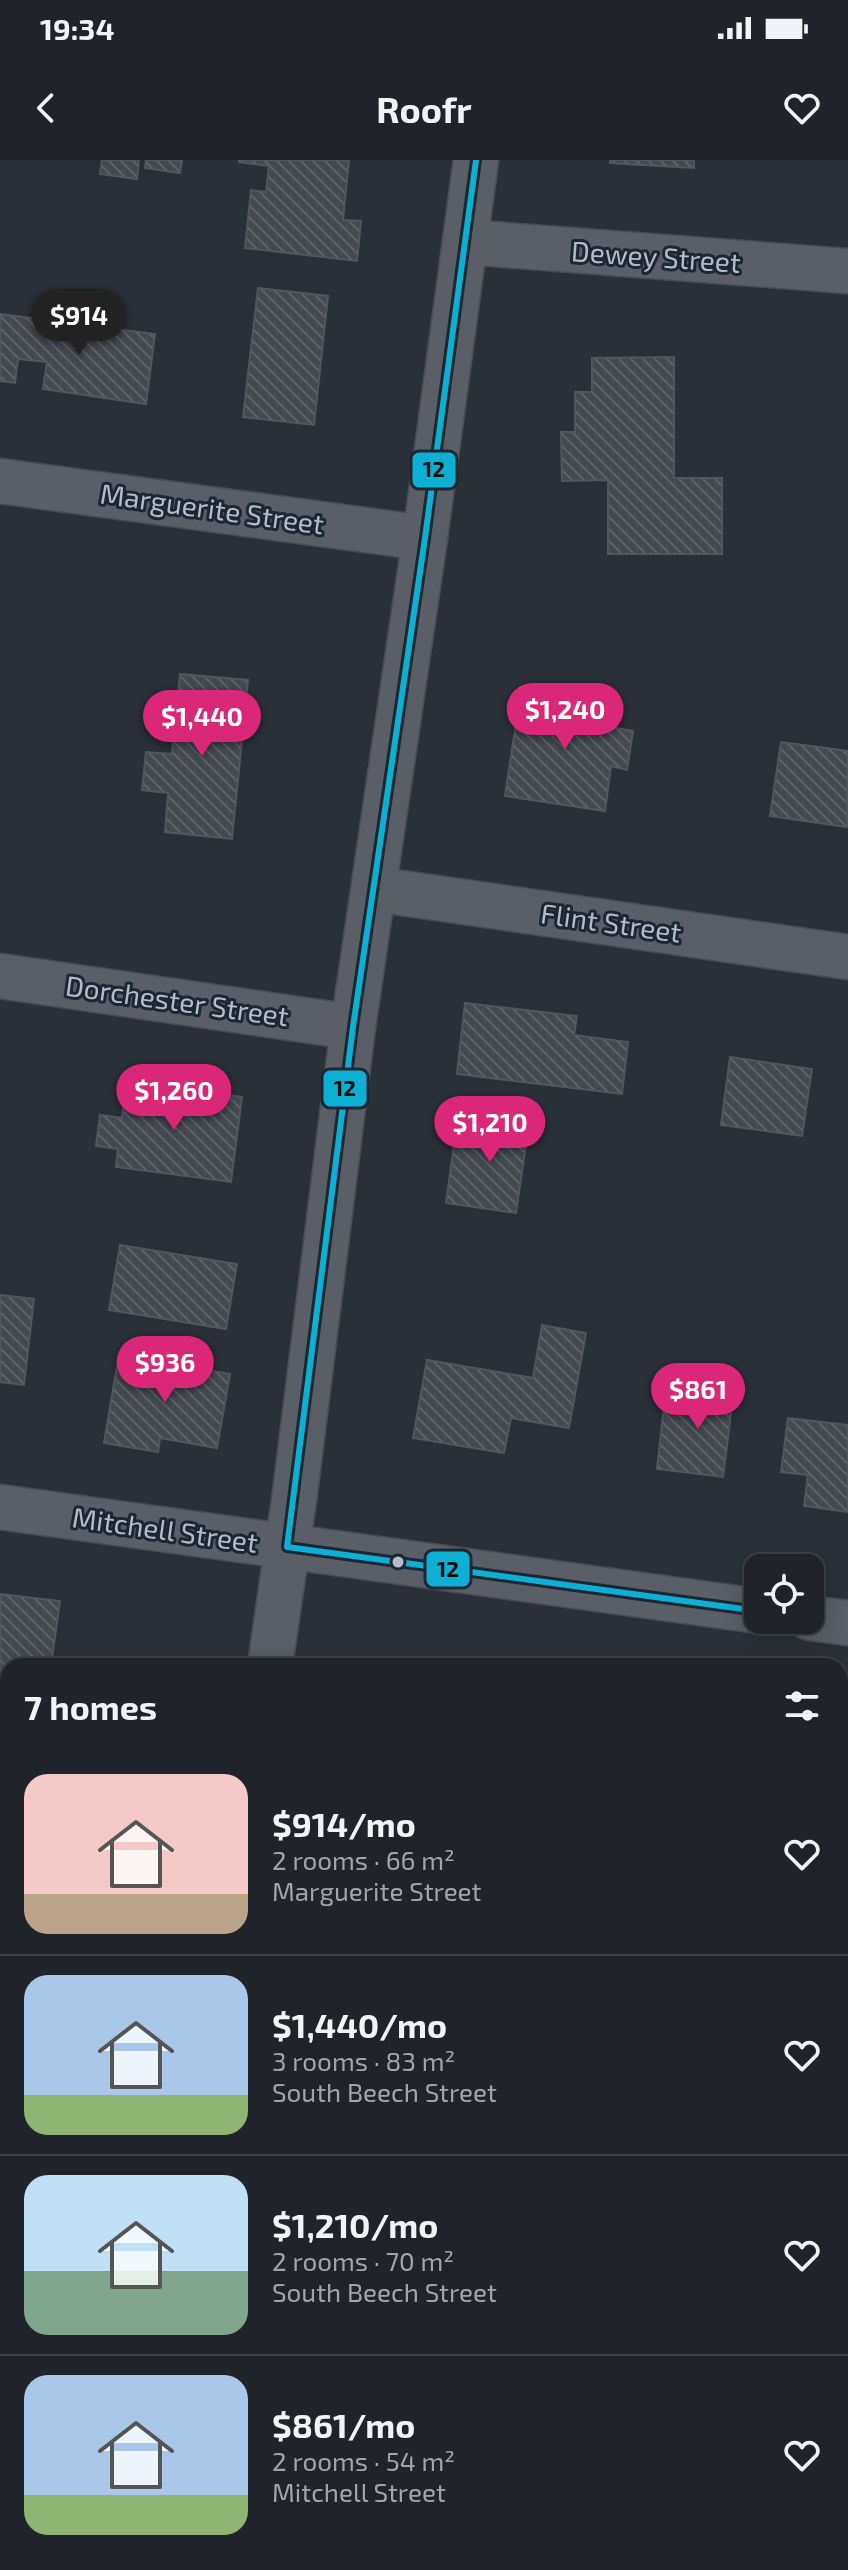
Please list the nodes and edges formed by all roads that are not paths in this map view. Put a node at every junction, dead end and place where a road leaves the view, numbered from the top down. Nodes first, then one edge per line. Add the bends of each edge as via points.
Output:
1 (476, 160) edge
2 (465, 242) junction
3 (848, 271) edge
4 (0, 481) edge
5 (425, 538) junction
6 (374, 889) junction
7 (848, 957) edge
8 (0, 976) edge
9 (353, 1027) junction
10 (0, 1507) edge
11 (287, 1547) junction
12 (744, 1609) edge
13 (824, 1620) edge
14 (848, 1623) edge
15 (271, 1658) edge

1 - 2 street
2 - 3 street, Dewey Street
2 - 5 street
4 - 5 street, Marguerite Street
5 - 6 street
6 - 7 street, Flint Street
6 - 9 street
8 - 9 street, Dorchester Street
9 - 11 street
10 - 11 street, Mitchell Street
11 - 12 street, Mitchell Street
11 - 15 street
13 - 14 street

